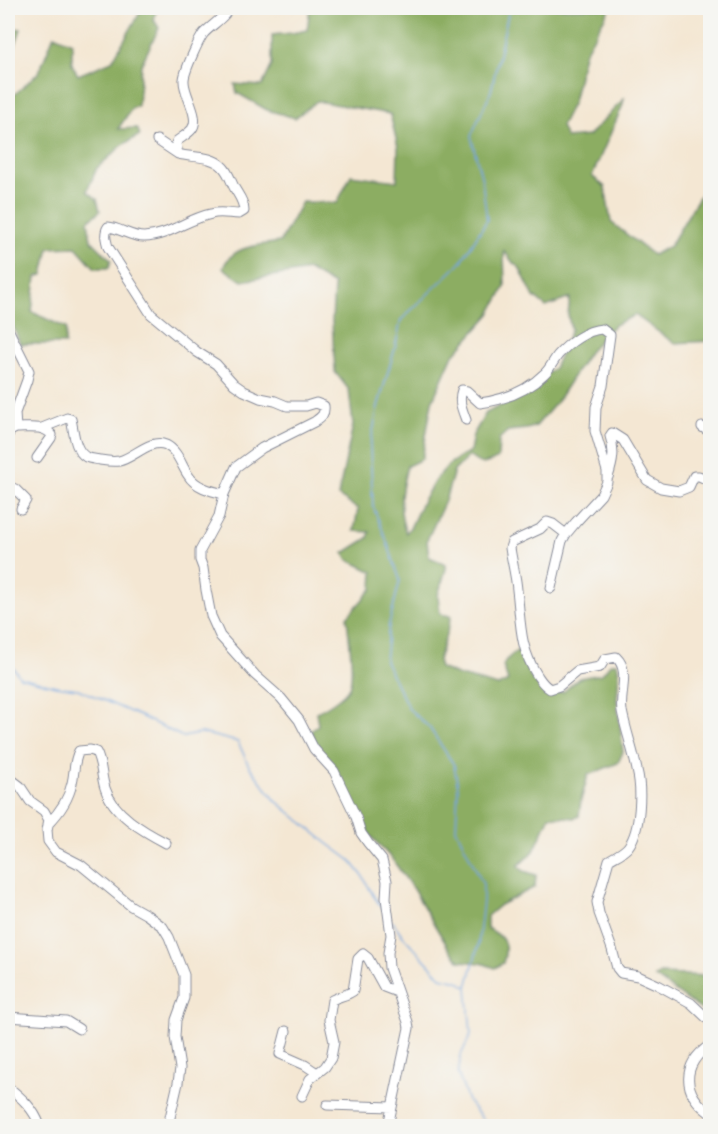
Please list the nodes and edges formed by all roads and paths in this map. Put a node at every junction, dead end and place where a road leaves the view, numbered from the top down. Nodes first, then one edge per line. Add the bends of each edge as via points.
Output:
1 (225, 8) edge
2 (157, 140) dead end
3 (178, 154) junction
4 (8, 329) edge
5 (466, 420) dead end
6 (16, 428) junction
7 (42, 428) junction
8 (8, 435) edge
9 (37, 458) dead end
10 (711, 481) edge
11 (607, 482) junction
12 (8, 486) edge
13 (224, 494) junction
14 (21, 509) dead end
15 (566, 534) junction
16 (551, 588) dead end
17 (8, 777) edge
18 (48, 824) junction
19 (166, 843) dead end
20 (397, 992) junction
21 (8, 1017) edge
22 (711, 1021) edge
23 (79, 1029) dead end
24 (286, 1031) dead end
25 (711, 1045) edge
26 (317, 1073) junction
27 (8, 1087) edge
28 (302, 1096) dead end
29 (327, 1105) dead end
30 (392, 1107) junction
31 (711, 1113) edge
32 (40, 1126) edge
33 (168, 1126) edge
34 (388, 1126) edge

1 - 3 street via 225,14 203,34 186,70 186,94 195,122 177,141
2 - 3 street
3 - 13 street via 207,158 223,167 244,211 208,214 154,236 137,237 108,226 108,247 151,314 216,364 234,384 260,398 293,407 316,403 324,406 325,411 322,417 262,448 236,467
4 - 6 street via 29,371 15,413
5 - 11 street via 460,406 462,390 480,403 509,396 545,374 558,355 579,337 602,329 610,335 595,431
6 - 7 street
6 - 8 street
7 - 9 street via 52,435
7 - 13 street via 71,419 82,453 87,458 105,461 118,461 145,448 166,445 182,462 189,478
10 - 11 street via 694,476 689,487 679,492 661,488 647,480 623,440 612,434 613,462
11 - 15 street via 601,495
12 - 14 street via 26,500
13 - 20 street via 219,516 200,551 211,616 220,636 299,720 314,749 334,771 361,833 382,860 391,935 389,968
15 - 16 street
15 - 22 street via 547,522 512,542 510,548 525,653 544,686 559,686 577,671 600,667 605,659 616,657 623,666 622,708 638,771 638,822 628,847 609,860 597,902 599,913 621,973 658,985 691,1003
17 - 18 street via 44,811
18 - 19 street via 70,792 80,751 90,750 99,758 111,802 128,819
18 - 33 street via 48,841 56,852 81,865 163,927 169,937 184,975 184,998 175,1028 180,1068
20 - 26 street via 384,987 363,954 358,959 353,991 332,1000 331,1058
20 - 30 street via 409,1028
21 - 23 street via 66,1021
24 - 26 street via 280,1054
25 - 31 street via 696,1057 689,1081 700,1106
26 - 28 street
27 - 32 street via 23,1098
29 - 30 street
30 - 34 street

